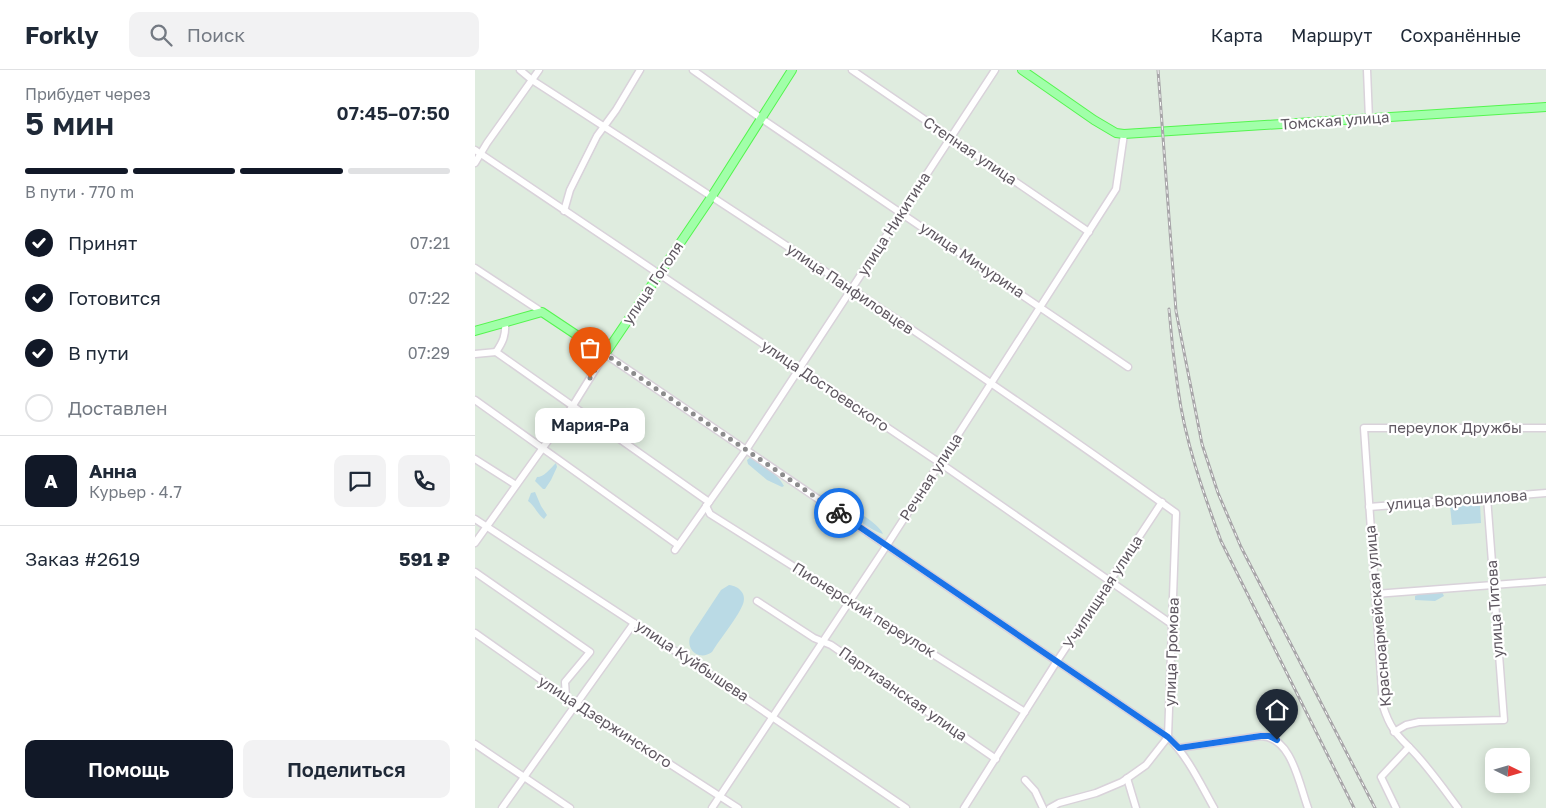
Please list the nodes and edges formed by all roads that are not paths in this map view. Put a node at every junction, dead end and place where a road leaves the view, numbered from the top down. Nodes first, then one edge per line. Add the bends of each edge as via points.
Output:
1 (520, 70) edge
2 (539, 70) edge
3 (640, 70) edge
4 (693, 70) edge
5 (792, 70) edge
6 (852, 70) edge
7 (995, 70) edge
8 (1022, 70) edge
9 (1367, 70) edge
10 (532, 80) junction
11 (1546, 107) edge
12 (762, 119) junction
13 (1369, 119) junction
14 (604, 126) junction
15 (1123, 134) junction
16 (951, 138) junction
17 (478, 152) edge
18 (475, 163) edge
19 (712, 196) junction
20 (564, 211) junction
21 (902, 212) junction
22 (1089, 232) junction
23 (475, 268) edge
24 (659, 275) junction
25 (851, 290) junction
26 (1040, 307) junction
27 (542, 312) junction
28 (505, 323) junction
29 (475, 331) edge
30 (496, 352) junction
31 (475, 354) edge
32 (605, 354) junction
33 (1128, 366) dead end
34 (799, 369) junction
35 (991, 384) junction
36 (475, 400) edge
37 (572, 407) junction
38 (1364, 428) joint
39 (1546, 428) edge
40 (542, 449) junction
41 (746, 450) junction
42 (475, 459) edge
43 (940, 463) junction
44 (516, 485) junction
45 (1546, 493) edge
46 (1487, 497) junction
47 (1162, 502) junction
48 (707, 504) junction
49 (1369, 506) junction
50 (1176, 513) joint
51 (475, 518) edge
52 (487, 526) junction
53 (475, 543) edge
54 (887, 546) junction
55 (475, 572) edge
56 (1546, 581) edge
57 (1109, 582) junction
58 (1494, 585) junction
59 (1375, 594) junction
60 (757, 601) dead end
61 (850, 601) junction
62 (634, 622) junction
63 (1173, 625) junction
64 (475, 633) edge
65 (822, 643) junction
66 (1057, 661) junction
67 (566, 697) junction
68 (577, 703) junction
69 (1025, 712) junction
70 (773, 717) junction
71 (1394, 732) junction
72 (1168, 737) junction
73 (475, 744) edge
74 (1409, 747) junction
75 (1179, 748) junction
76 (996, 758) junction
77 (524, 778) junction
78 (1127, 778) junction
79 (1025, 780) dead end
80 (720, 797) junction
81 (502, 808) edge
82 (570, 808) edge
83 (711, 808) edge
84 (738, 808) edge
85 (905, 808) edge
86 (965, 808) edge
87 (1043, 808) edge
88 (1050, 808) edge
89 (1136, 808) edge
90 (1214, 808) edge
91 (1308, 808) edge
92 (1396, 808) edge
93 (1458, 808) edge

1 - 10 street, улица Панфиловцев
2 - 10 street
3 - 14 street
4 - 12 street, улица Мичурина
5 - 12 main road, улица Гоголя
6 - 16 street, Степная улица
7 - 16 street, улица Никитина
8 - 15 main road via 1102,124
9 - 13 street
10 - 14 street, улица Панфиловцев
10 - 17 street
11 - 13 main road, Томская улица
12 - 19 main road, улица Гоголя
12 - 21 street, улица Мичурина
13 - 15 main road, Томская улица
14 - 19 street, улица Панфиловцев
14 - 20 street via 570,190
15 - 22 street, Речная улица via 1116,189
16 - 21 street, улица Никитина
16 - 22 street, Степная улица
17 - 18 street
17 - 20 street, улица Достоевского
19 - 24 main road, улица Гоголя
19 - 25 street, улица Панфиловцев
20 - 24 street, улица Достоевского
21 - 25 street, улица Никитина
21 - 26 street, улица Мичурина
22 - 26 street, Речная улица
23 - 27 street
24 - 32 main road, улица Гоголя
24 - 34 street, улица Достоевского
25 - 34 street, улица Никитина
25 - 35 street, улица Панфиловцев
26 - 33 street, улица Мичурина
26 - 35 street, Речная улица
27 - 28 main road
27 - 32 main road
28 - 29 main road
28 - 30 street via 503,343
30 - 31 street
30 - 37 street, Пионерский переулок
32 - 37 street, улица Гоголя
32 - 41 street
34 - 41 street, улица Никитина
34 - 43 street, улица Достоевского
35 - 43 street, Речная улица
35 - 47 street, улица Панфиловцев
36 - 40 street
37 - 40 street, улица Гоголя
37 - 48 street, Пионерский переулок
38 - 39 street, переулок Дружбы
38 - 49 street, Красноармейская улица
40 - 44 street, улица Гоголя
40 - 48 street, улица Никитина via 676,547
41 - 48 street, улица Никитина
41 - 54 street
42 - 44 street
43 - 54 street, Речная улица
43 - 57 street, улица Достоевского
44 - 52 street, улица Гоголя
45 - 46 street, улица Ворошилова
46 - 49 street, улица Ворошилова
46 - 58 street, улица Титова
47 - 50 street, улица Панфиловцев
47 - 57 street, Училищная улица
48 - 61 street, Пионерский переулок via 710,514
49 - 59 street, Красноармейская улица
50 - 63 street, улица Громова
51 - 52 street, улица Куйбышева
52 - 53 street, улица Гоголя
52 - 62 street, улица Куйбышева
54 - 61 street, Речная улица
54 - 66 street
55 - 67 street via 590,652 565,682
56 - 58 street
57 - 63 street, улица Достоевского
57 - 66 street, Училищная улица
58 - 59 street
58 - 71 street, улица Титова via 1504,720 1419,722
59 - 71 street, Красноармейская улица via 1383,706
60 - 65 street, Партизанская улица
61 - 65 street, Речная улица
61 - 69 street, Пионерский переулок
62 - 68 street
62 - 70 street, улица Куйбышева
63 - 72 street, улица Громова
64 - 67 street, улица Дзержинского
65 - 70 street, Речная улица
65 - 76 street, Партизанская улица via 831,644
66 - 69 street, Училищная улица
66 - 72 street
67 - 68 street, улица Дзержинского
68 - 77 street
68 - 80 street, улица Дзержинского
69 - 76 street, Училищная улица
70 - 80 street, Речная улица
70 - 85 street, улица Куйбышева
71 - 74 street, Красноармейская улица
72 - 75 street
72 - 78 street via 1147,765
73 - 77 street
74 - 92 street via 1381,777
74 - 93 street, Красноармейская улица
75 - 90 street
75 - 91 street via 1269,736 1277,740 1289,755
76 - 86 street, Училищная улица
77 - 81 street
77 - 82 street
78 - 88 street via 1096,793
78 - 89 street
79 - 87 street
80 - 83 street, Речная улица
80 - 84 street, улица Дзержинского

